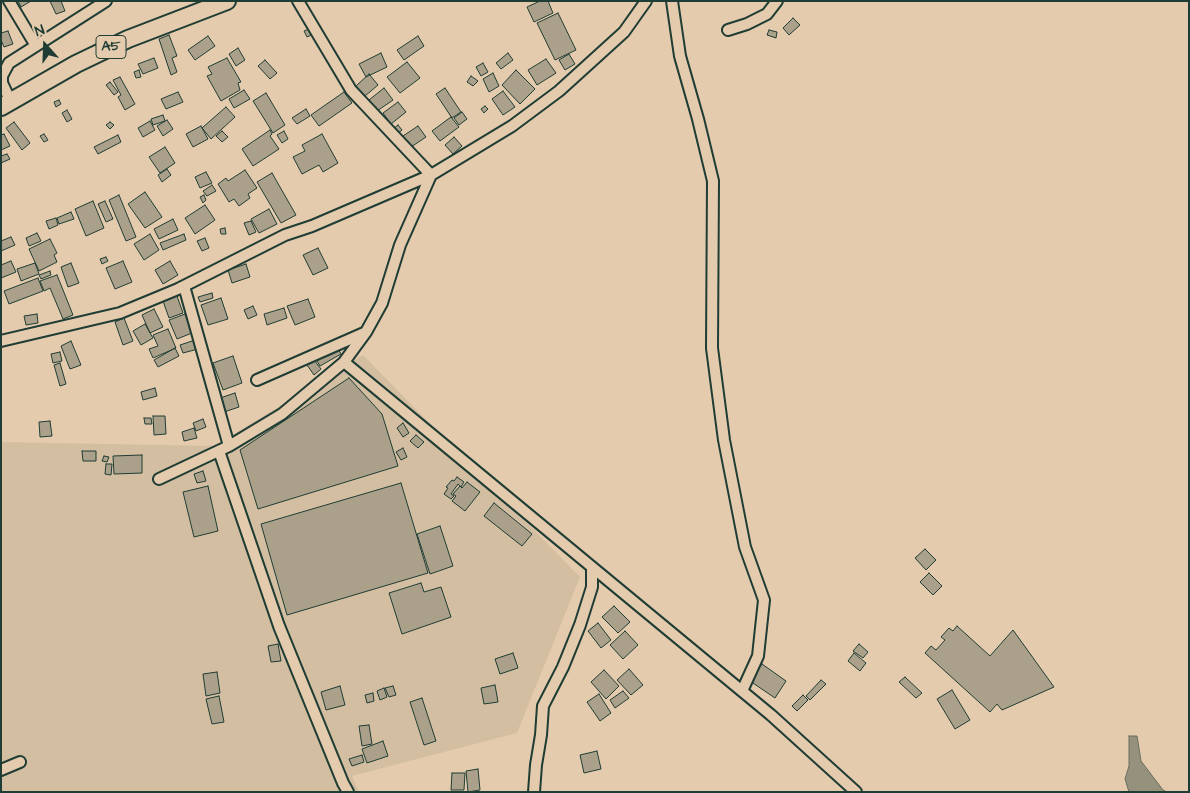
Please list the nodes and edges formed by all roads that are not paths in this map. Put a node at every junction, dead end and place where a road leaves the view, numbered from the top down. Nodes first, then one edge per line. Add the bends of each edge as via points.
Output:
1 (9, 1) edge
2 (106, 1) edge
3 (227, 1) edge
4 (298, 1) edge
5 (646, 1) edge
6 (672, 1) edge
7 (777, 1) edge
8 (728, 30) dead end
9 (36, 46) junction
10 (6, 104) edge
11 (431, 175) junction
12 (184, 286) junction
13 (366, 332) junction
14 (1, 341) edge
15 (344, 362) junction
16 (257, 380) dead end
17 (229, 446) junction
18 (218, 451) junction
19 (159, 479) dead end
20 (592, 567) junction
21 (742, 691) junction
22 (20, 762) dead end
23 (1, 770) edge
24 (348, 792) edge
25 (534, 792) edge
26 (856, 792) edge

1 - 9 street
2 - 9 street
3 - 10 main road, A5 via 128,39
4 - 11 street via 351,90
5 - 11 street via 624,32 559,90 512,126
6 - 21 street via 680,56 713,182 712,348 724,440 745,547 764,600 758,656
7 - 8 street via 767,14
9 - 10 street via 9,64 2,76
11 - 12 street via 285,236
11 - 13 street via 400,244 382,303
12 - 14 street via 120,313
12 - 17 street
13 - 15 street
13 - 16 street
15 - 17 street via 282,414
15 - 20 street
17 - 18 street
18 - 19 street
18 - 24 street via 278,626
20 - 21 street
20 - 25 street via 592,587 580,625 564,667 543,706
21 - 26 street
22 - 23 street

